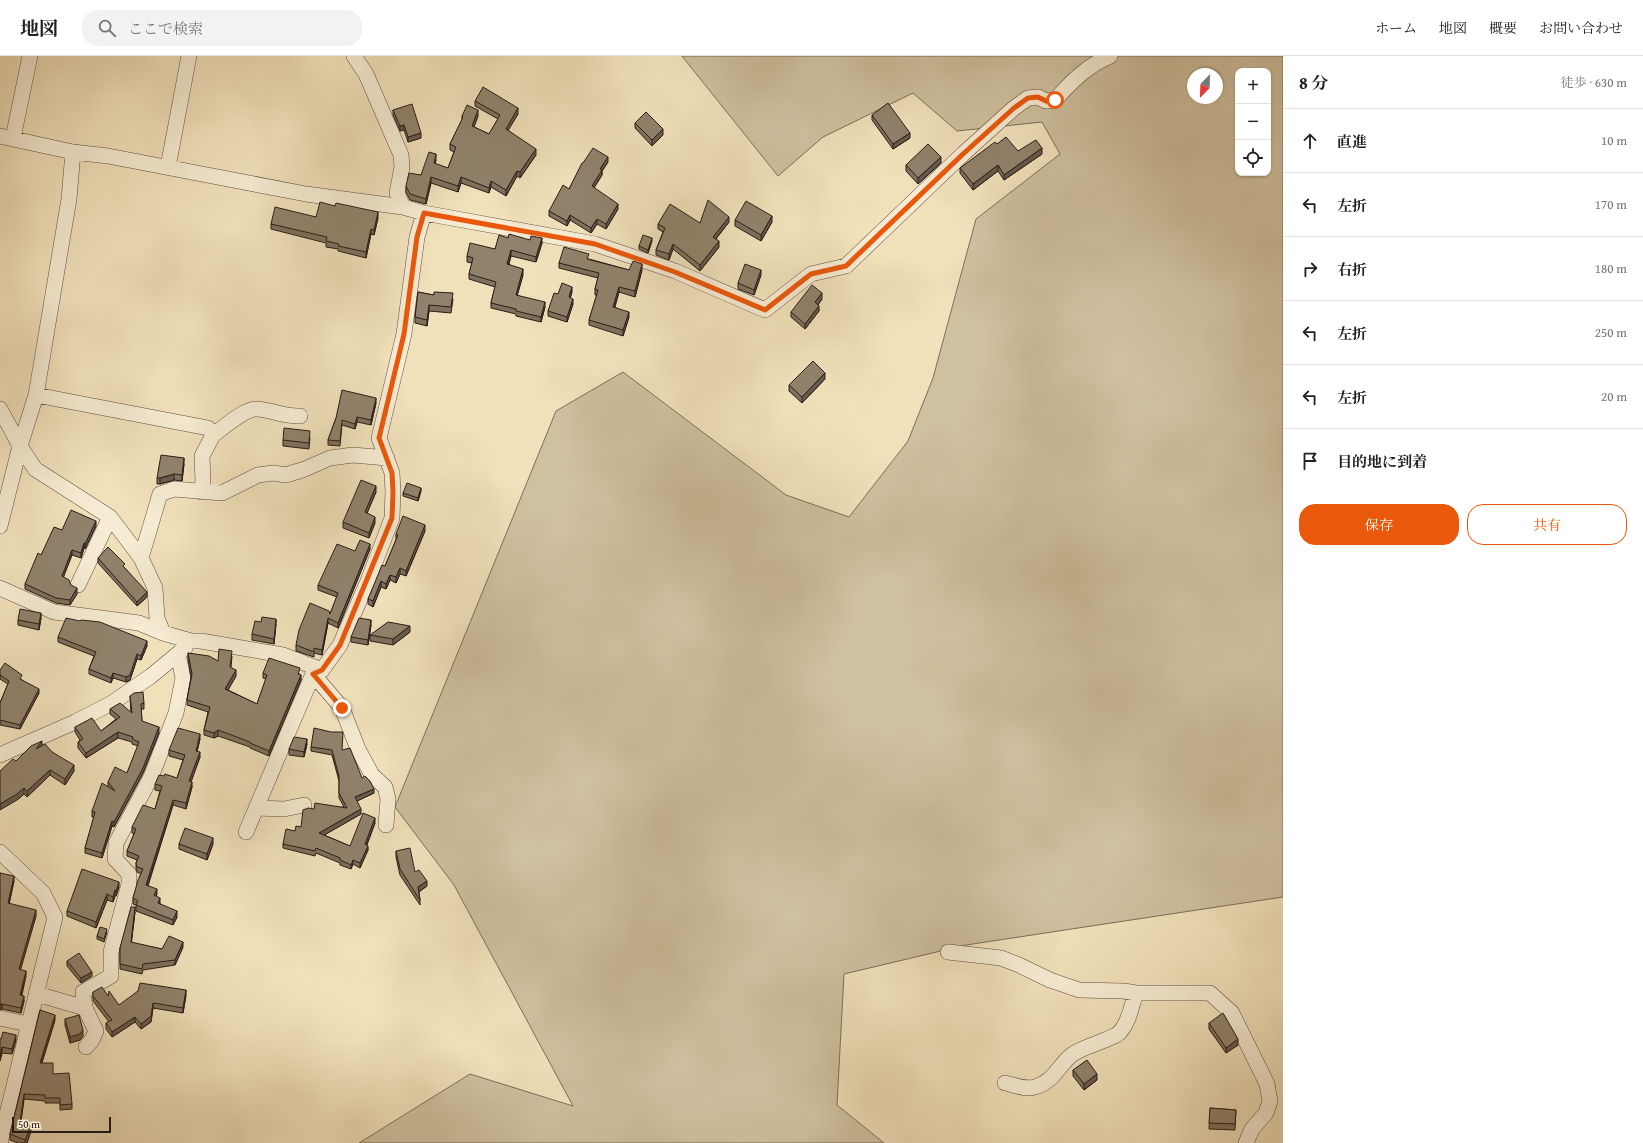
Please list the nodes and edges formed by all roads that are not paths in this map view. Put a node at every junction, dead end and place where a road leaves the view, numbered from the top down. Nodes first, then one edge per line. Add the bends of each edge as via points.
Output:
1 (30, 56) edge
2 (189, 56) edge
3 (354, 56) edge
4 (1110, 56) edge
5 (6, 137) edge
6 (73, 152) junction
7 (168, 167) junction
8 (403, 207) junction
9 (424, 213) junction
10 (36, 395) junction
11 (0, 409) edge
12 (300, 416) dead end
13 (213, 435) junction
14 (20, 446) junction
15 (387, 458) junction
16 (200, 492) junction
17 (110, 517) junction
18 (0, 526) edge
19 (141, 558) junction
20 (78, 585) dead end
21 (0, 588) edge
22 (163, 633) junction
23 (191, 641) junction
24 (178, 654) junction
25 (317, 672) junction
26 (0, 755) edge
27 (304, 806) dead end
28 (256, 808) junction
29 (386, 825) dead end
30 (246, 832) dead end
31 (0, 852) edge
32 (948, 952) dead end
33 (1136, 993) junction
34 (37, 994) junction
35 (85, 1008) junction
36 (0, 1018) edge
37 (28, 1024) junction
38 (86, 1047) dead end
39 (1005, 1083) dead end
40 (0, 1143) edge
41 (1246, 1143) edge

1 - 5 street
2 - 7 street
3 - 8 street via 366,74 402,155 397,193
4 - 9 street via 1076,77 1055,100 1028,98 1014,108 846,266 811,274 765,310 675,272 595,244
5 - 6 street
6 - 7 street
6 - 10 street via 68,199
7 - 8 street via 306,194
8 - 9 street
9 - 15 street via 417,237 404,334 379,438
10 - 13 street via 208,428
10 - 14 street
11 - 14 street
12 - 13 street via 290,417 255,409 242,414
13 - 16 street via 202,456 203,482
14 - 17 street via 35,469
14 - 18 street
15 - 16 street via 353,455 330,458 306,470 286,475 258,475 222,493
15 - 25 street via 392,473 392,518 340,645
16 - 19 street via 174,489 160,494
17 - 19 street
17 - 20 street
19 - 22 street via 155,588 157,618
21 - 22 street via 54,612 139,623
22 - 23 street
23 - 24 street
23 - 25 street via 282,655
24 - 26 street via 112,703 76,722
24 - 35 street via 183,678 176,713 151,777 116,842 115,859 129,874 129,884 111,952 111,976 83,992
25 - 28 street
25 - 29 street via 342,708 358,749 372,775 384,787 388,799
27 - 28 street via 284,809
28 - 30 street
31 - 34 street via 43,893 55,917
32 - 33 street via 1001,958 1080,990
33 - 39 street via 1126,1025 1119,1034 1078,1050 1066,1059 1047,1082 1034,1088
33 - 41 street via 1210,993 1232,1013 1267,1084 1270,1101 1266,1113 1252,1129
34 - 35 street
34 - 37 street
35 - 38 street via 96,1031
36 - 37 street
37 - 40 street

